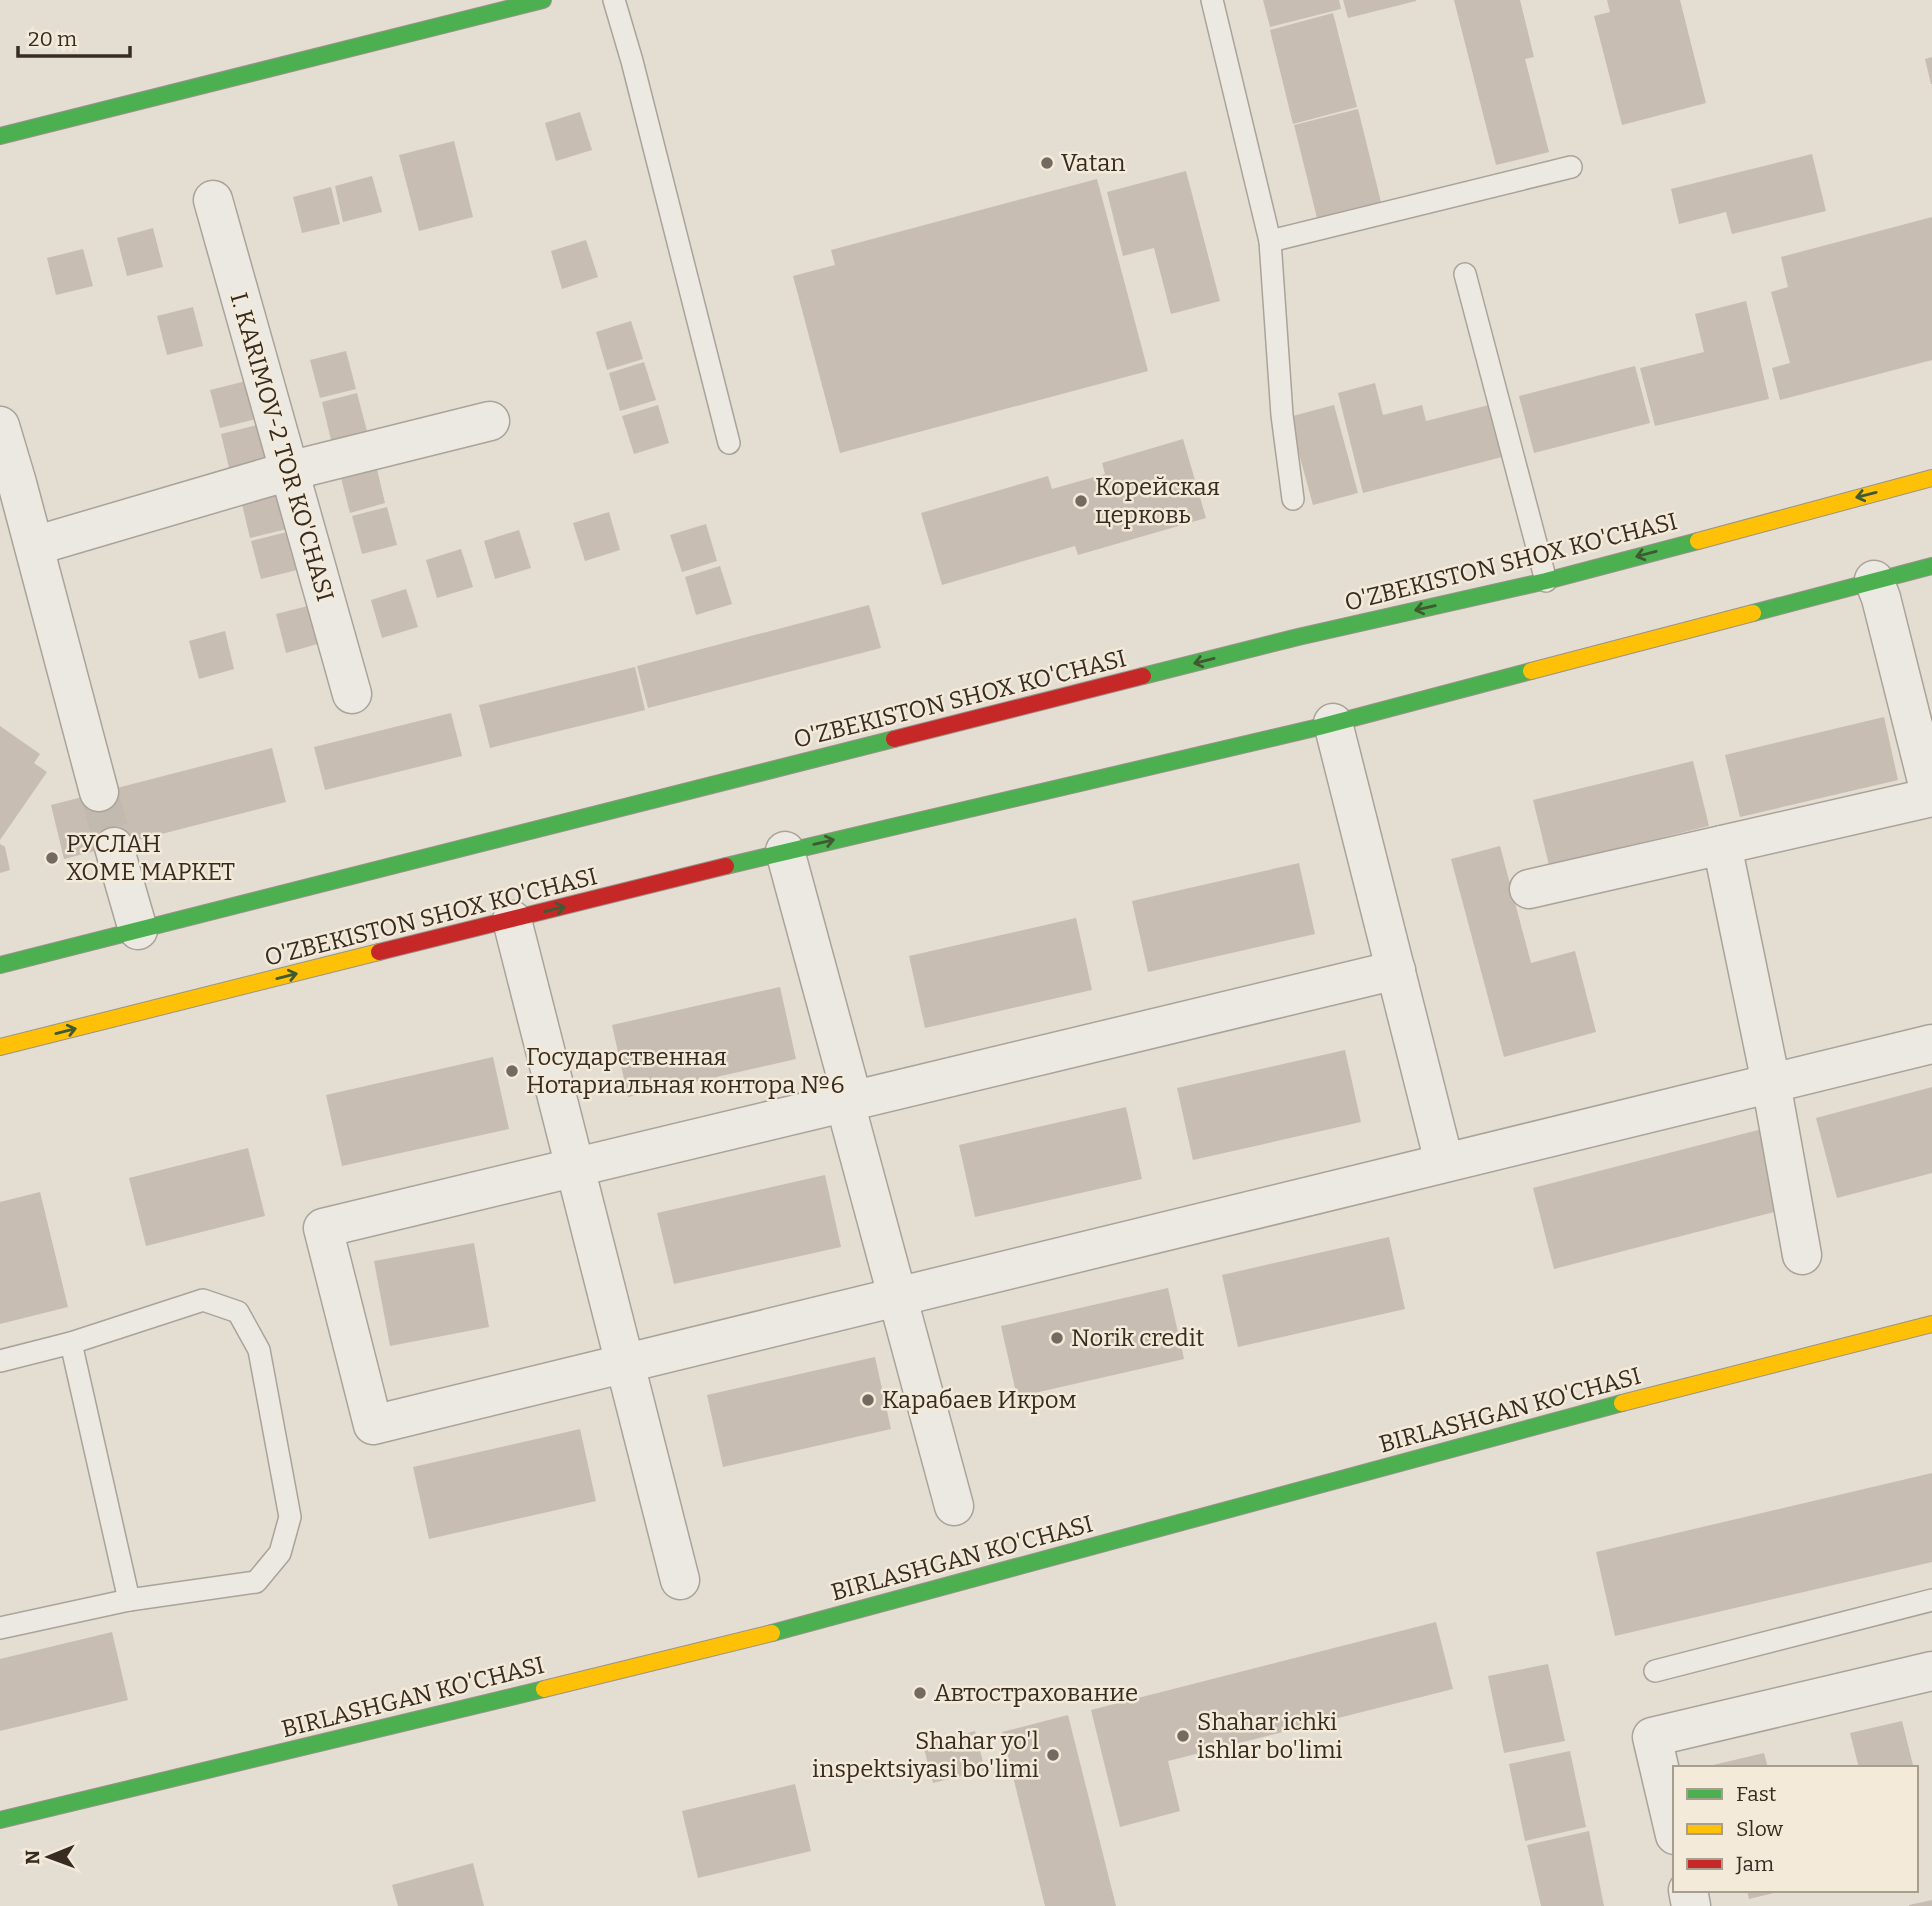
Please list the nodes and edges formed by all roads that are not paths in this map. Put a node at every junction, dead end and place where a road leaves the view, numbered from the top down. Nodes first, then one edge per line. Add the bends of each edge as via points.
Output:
1 (543, 0) edge
2 (614, 0) edge
3 (1212, 0) edge
4 (0, 136) edge
5 (1572, 167) dead end
6 (212, 200) dead end
7 (1270, 241) junction
8 (1465, 274) dead end
9 (490, 421) dead end
10 (0, 426) edge
11 (729, 443) dead end
12 (289, 471) junction
13 (1932, 478) edge
14 (9, 485) edge
15 (1293, 499) dead end
16 (34, 546) junction
17 (1932, 566) edge
18 (1874, 580) junction
19 (1546, 581) junction
20 (352, 694) dead end
21 (1333, 723) junction
22 (99, 792) tunnel mouth
23 (1931, 797) edge
24 (1722, 845) junction
25 (114, 847) tunnel mouth
26 (785, 851) junction
27 (1529, 889) dead end
28 (512, 920) junction
29 (138, 930) junction
30 (0, 965) edge
31 (1396, 970) junction
32 (1932, 1044) edge
33 (0, 1047) edge
34 (1771, 1083) junction
35 (849, 1102) junction
36 (1444, 1162) junction
37 (575, 1168) junction
38 (1802, 1255) dead end
39 (897, 1297) junction
40 (1932, 1324) edge
41 (71, 1343) junction
42 (0, 1361) edge
43 (625, 1364) junction
44 (954, 1506) dead end
45 (680, 1580) dead end
46 (130, 1600) junction
47 (1932, 1600) edge
48 (0, 1628) edge
49 (1655, 1671) dead end
50 (1932, 1671) edge
51 (0, 1820) edge
52 (1673, 1826) edge

1 - 4 main road
2 - 11 lane
3 - 7 lane
5 - 7 lane
6 - 12 street, I. KARIMOV-2 TOR KO'CHASI
7 - 15 lane
8 - 19 lane
9 - 12 street
10 - 14 street
12 - 16 street
12 - 20 street, I. KARIMOV-2 TOR KO'CHASI
13 -> 19 main road, O'ZBEKISTON SHOX KO'CHASI
14 - 16 street
16 - 22 street
17 - 18 main road, O'ZBEKISTON SHOX KO'CHASI
18 - 21 main road, O'ZBEKISTON SHOX KO'CHASI
18 - 23 street
19 -> 29 main road, O'ZBEKISTON SHOX KO'CHASI via 1298,637
26 -> 21 main road, O'ZBEKISTON SHOX KO'CHASI
21 - 31 street
23 - 24 street
24 - 27 street
24 - 34 street
25 - 29 street
28 -> 26 main road, O'ZBEKISTON SHOX KO'CHASI
26 - 35 street
33 -> 28 main road, O'ZBEKISTON SHOX KO'CHASI
28 - 37 street
29 - 30 main road, O'ZBEKISTON SHOX KO'CHASI
31 - 35 street
31 - 36 street
32 - 34 street
34 - 36 street
34 - 38 street
35 - 37 street
35 - 39 street
36 - 39 street
37 - 43 street
37 - 43 street via 323,1228 373,1425
39 - 43 street
39 - 44 street
40 - 51 main road, BIRLASHGAN KO'CHASI via 1554,1421 746,1640
41 - 42 lane
41 - 46 lane
41 - 46 lane via 203,1300 237,1312 259,1350 290,1517 280,1553 256,1582
43 - 45 street
46 - 48 lane
47 - 49 lane
50 - 52 street via 1652,1737

